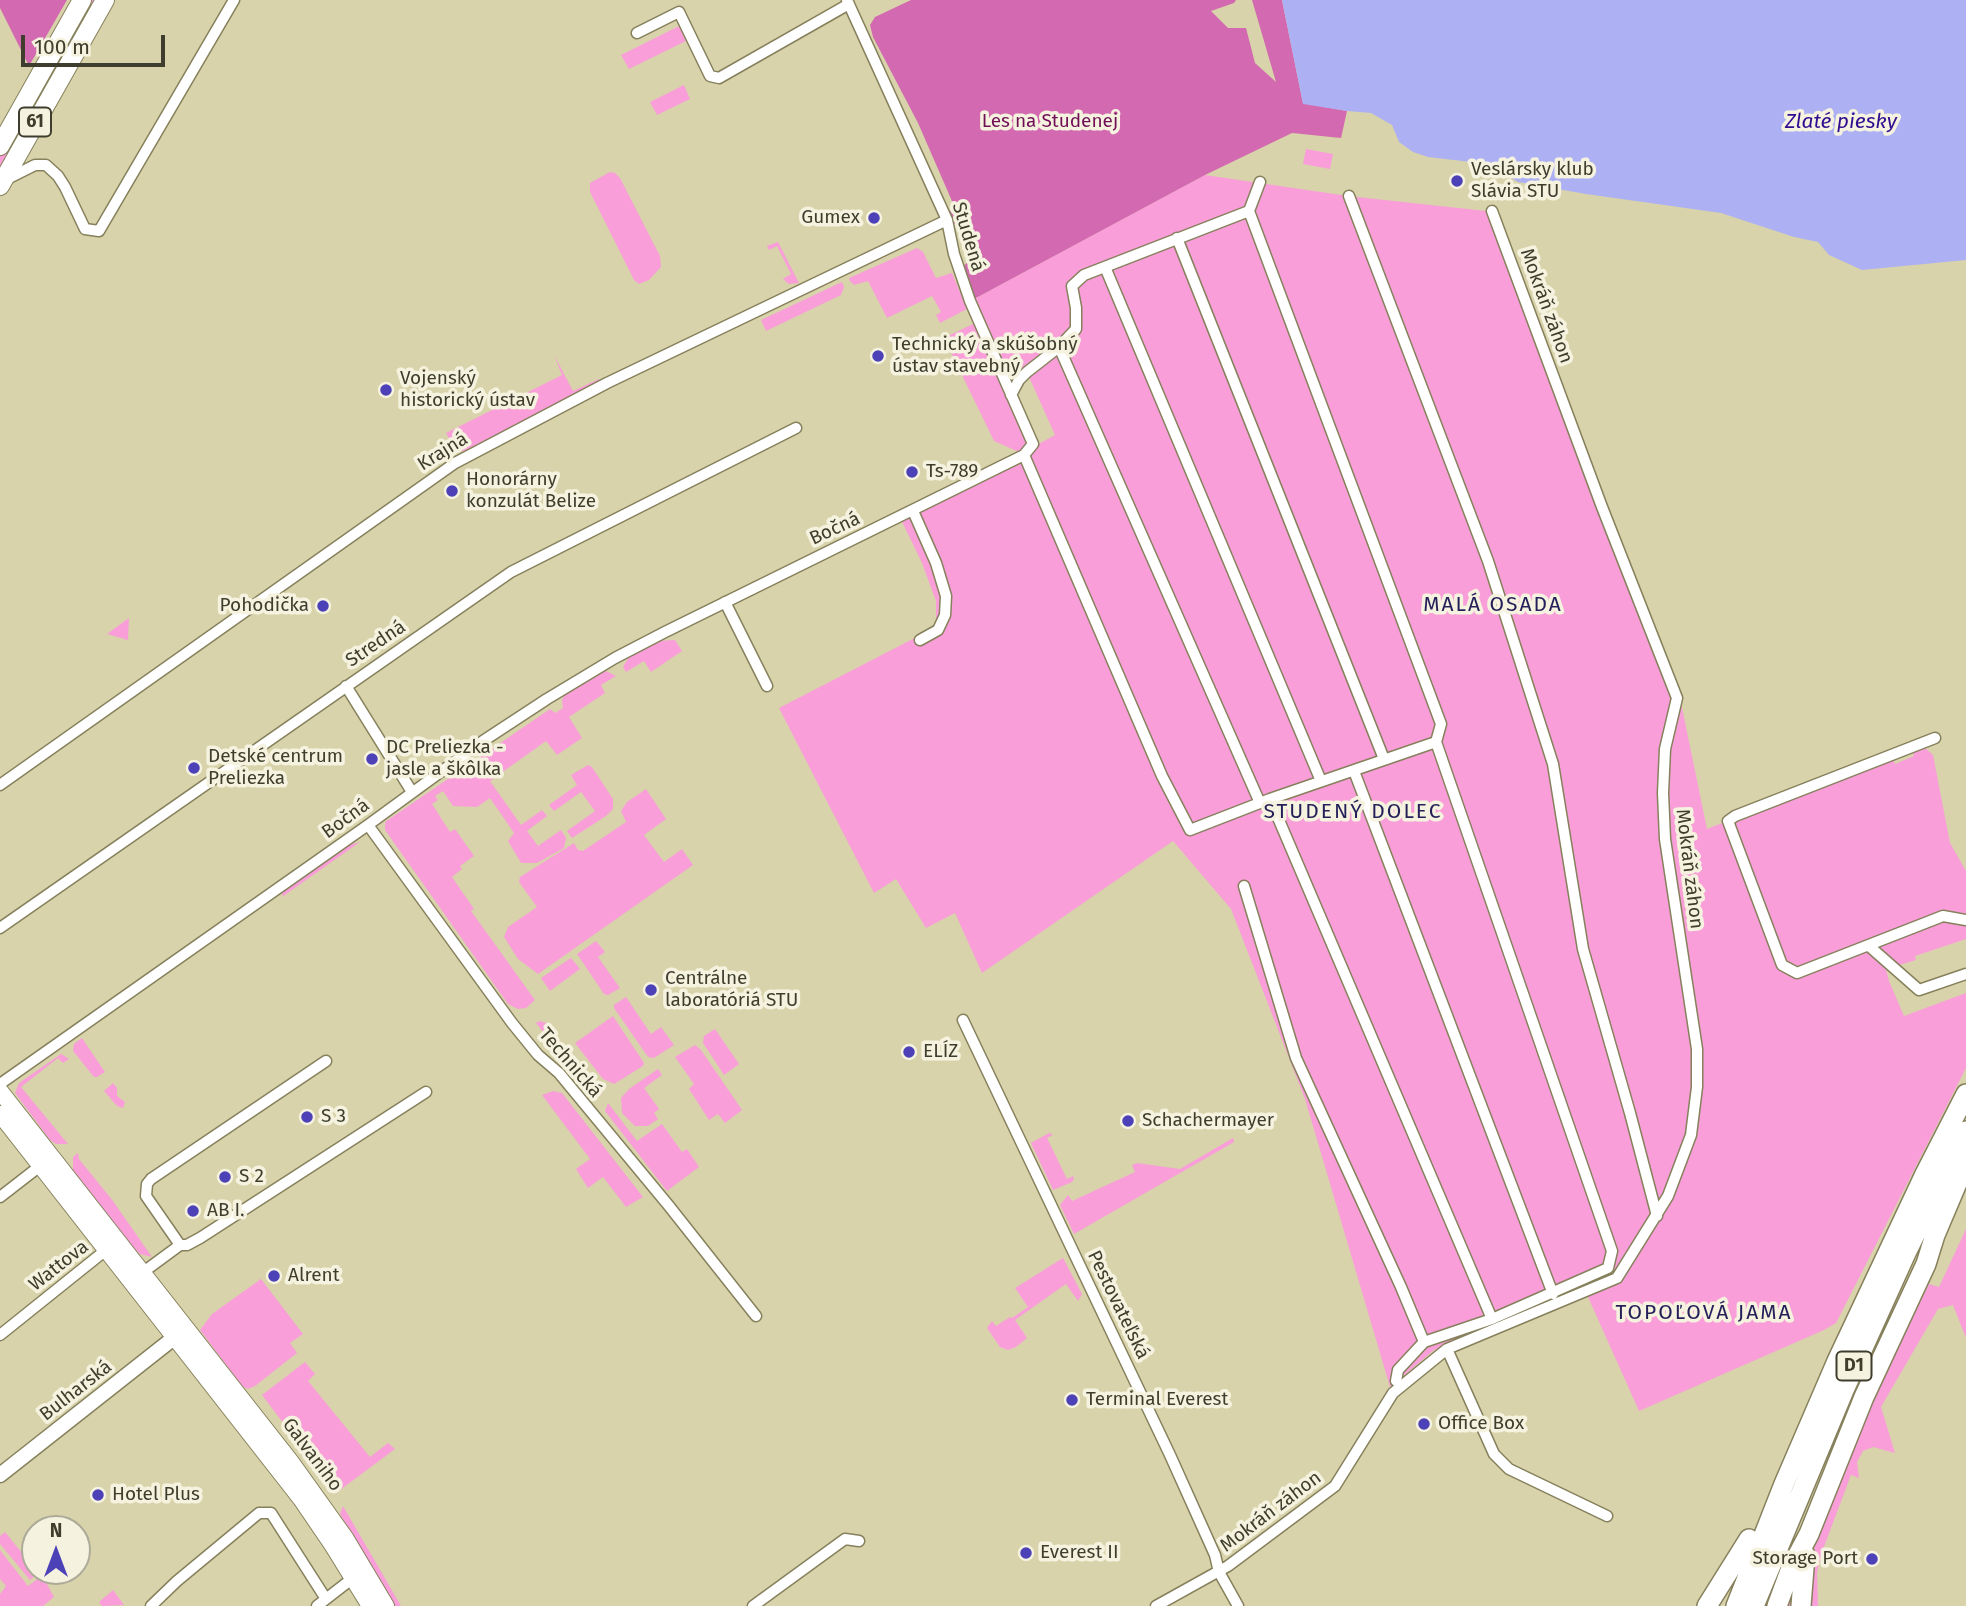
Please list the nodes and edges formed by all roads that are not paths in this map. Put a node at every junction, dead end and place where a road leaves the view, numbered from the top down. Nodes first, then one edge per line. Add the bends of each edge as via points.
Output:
1 (82, 0) edge
2 (105, 0) edge
3 (234, 0) edge
4 (848, 2) edge
5 (637, 33) dead end
6 (0, 146) edge
7 (1, 183) edge
8 (1260, 183) dead end
9 (1349, 196) dead end
10 (1249, 211) junction
11 (1492, 211) dead end
12 (947, 220) junction
13 (1177, 238) junction
14 (1105, 267) junction
15 (1059, 347) junction
16 (1012, 394) junction
17 (796, 428) dead end
18 (1033, 444) joint
19 (1024, 456) junction
20 (914, 511) junction
21 (725, 602) junction
22 (920, 640) dead end
23 (346, 686) junction
24 (767, 686) dead end
25 (1935, 738) dead end
26 (1436, 742) junction
27 (1384, 759) junction
28 (1354, 771) junction
29 (1321, 781) junction
30 (0, 785) edge
31 (412, 792) junction
32 (1265, 801) junction
33 (368, 825) junction
34 (1244, 886) dead end
35 (1966, 920) edge
36 (0, 928) edge
37 (1869, 946) junction
38 (1966, 974) edge
39 (963, 1020) dead end
40 (326, 1061) dead end
41 (0, 1084) edge
42 (0, 1091) edge
43 (426, 1091) dead end
44 (1966, 1094) edge
45 (0, 1114) edge
46 (1966, 1131) edge
47 (1966, 1162) edge
48 (40, 1166) junction
49 (0, 1197) edge
50 (1657, 1216) junction
51 (180, 1245) junction
52 (106, 1250) junction
53 (142, 1273) junction
54 (1553, 1294) junction
55 (756, 1316) dead end
56 (1492, 1319) junction
57 (0, 1335) edge
58 (194, 1337) junction
59 (175, 1338) junction
60 (1424, 1342) junction
61 (1447, 1349) junction
62 (1396, 1381) dead end
63 (0, 1475) edge
64 (1784, 1484) junction
65 (1607, 1516) dead end
66 (1809, 1534) junction
67 (1749, 1539) junction
68 (859, 1541) dead end
69 (1219, 1572) junction
70 (353, 1578) junction
71 (322, 1602) edge
72 (151, 1606) edge
73 (370, 1606) edge
74 (386, 1606) edge
75 (753, 1606) edge
76 (1156, 1606) edge
77 (1238, 1606) edge
78 (1707, 1606) edge
79 (1721, 1606) edge
80 (1736, 1606) edge
81 (1754, 1606) edge
82 (1777, 1606) edge
83 (1801, 1606) edge

1 - 6 main road, 61
2 - 7 main road, 61
3 - 7 street via 99,231 85,229 65,187 46,165 35,165
4 - 5 street, Studená via 719,78 710,76 679,12
4 - 12 street, Studená
8 - 10 street
9 - 50 street via 1488,561 1549,751 1583,949
10 - 13 street
10 - 26 street via 1441,724
11 - 50 street, Mokráň záhon via 1677,698 1665,749 1665,839 1697,1049 1697,1087 1691,1135
12 - 16 street, Studená via 970,302
12 - 30 street, Krajná via 597,388 455,463
13 - 14 street
13 - 27 street
14 - 15 street via 1084,275 1072,286 1076,329
14 - 29 street
15 - 16 street via 1027,372
15 - 32 street
16 - 18 street, Studená
17 - 23 street, Stredná via 511,572
18 - 19 street, Bočná
19 - 20 street, Bočná
19 - 32 street via 1190,830
20 - 21 street, Bočná
20 - 22 street via 946,596 939,630
21 - 24 street
21 - 31 street, Bočná via 547,699
23 - 31 street
23 - 36 street, Stredná
25 - 37 street via 1728,821 1782,965 1797,973
26 - 27 street
26 - 54 street via 1612,1251 1608,1268
27 - 28 street
28 - 29 street
28 - 54 street
29 - 32 street
31 - 33 street, Bočná
32 - 56 street
33 - 41 street, Bočná
33 - 55 street, Technická via 512,1023 559,1073
34 - 60 street via 1296,1058
35 - 37 street via 1943,916
37 - 38 street via 1919,990
39 - 69 street, Pestovateľská via 1170,1455
40 - 51 street via 147,1184 146,1196
42 - 53 main road, Galvaniho
43 - 51 street via 227,1221
44 - 64 highway, D1 via 1890,1247
45 - 48 main road, Galvaniho
46 - 81 highway, D1 via 1843,1390
47 - 66 highway
48 - 49 street
48 - 52 main road, Galvaniho
50 - 61 street, Mokráň záhon via 1618,1278
51 - 53 street
52 - 57 street, Wattova
52 - 59 main road, Galvaniho
53 - 58 main road, Galvaniho
54 - 56 street
56 - 60 street
58 - 59 main road
58 - 74 main road, Galvaniho via 327,1511
59 - 63 street, Bulharská
59 - 70 main road, Galvaniho via 301,1499
60 - 62 street via 1398,1370
61 - 65 street via 1494,1454 1509,1469
61 - 69 street, Mokráň záhon via 1394,1393 1335,1486
64 - 67 highway via 1766,1500
64 - 80 highway, D1
66 - 82 highway
66 - 83 highway
67 - 78 highway
67 - 79 highway
68 - 75 street via 845,1539
69 - 76 street, Mokráň záhon
69 - 77 street, Pestovateľská
70 - 71 street
70 - 73 main road, Galvaniho
71 - 72 street via 271,1513 259,1513 180,1586

